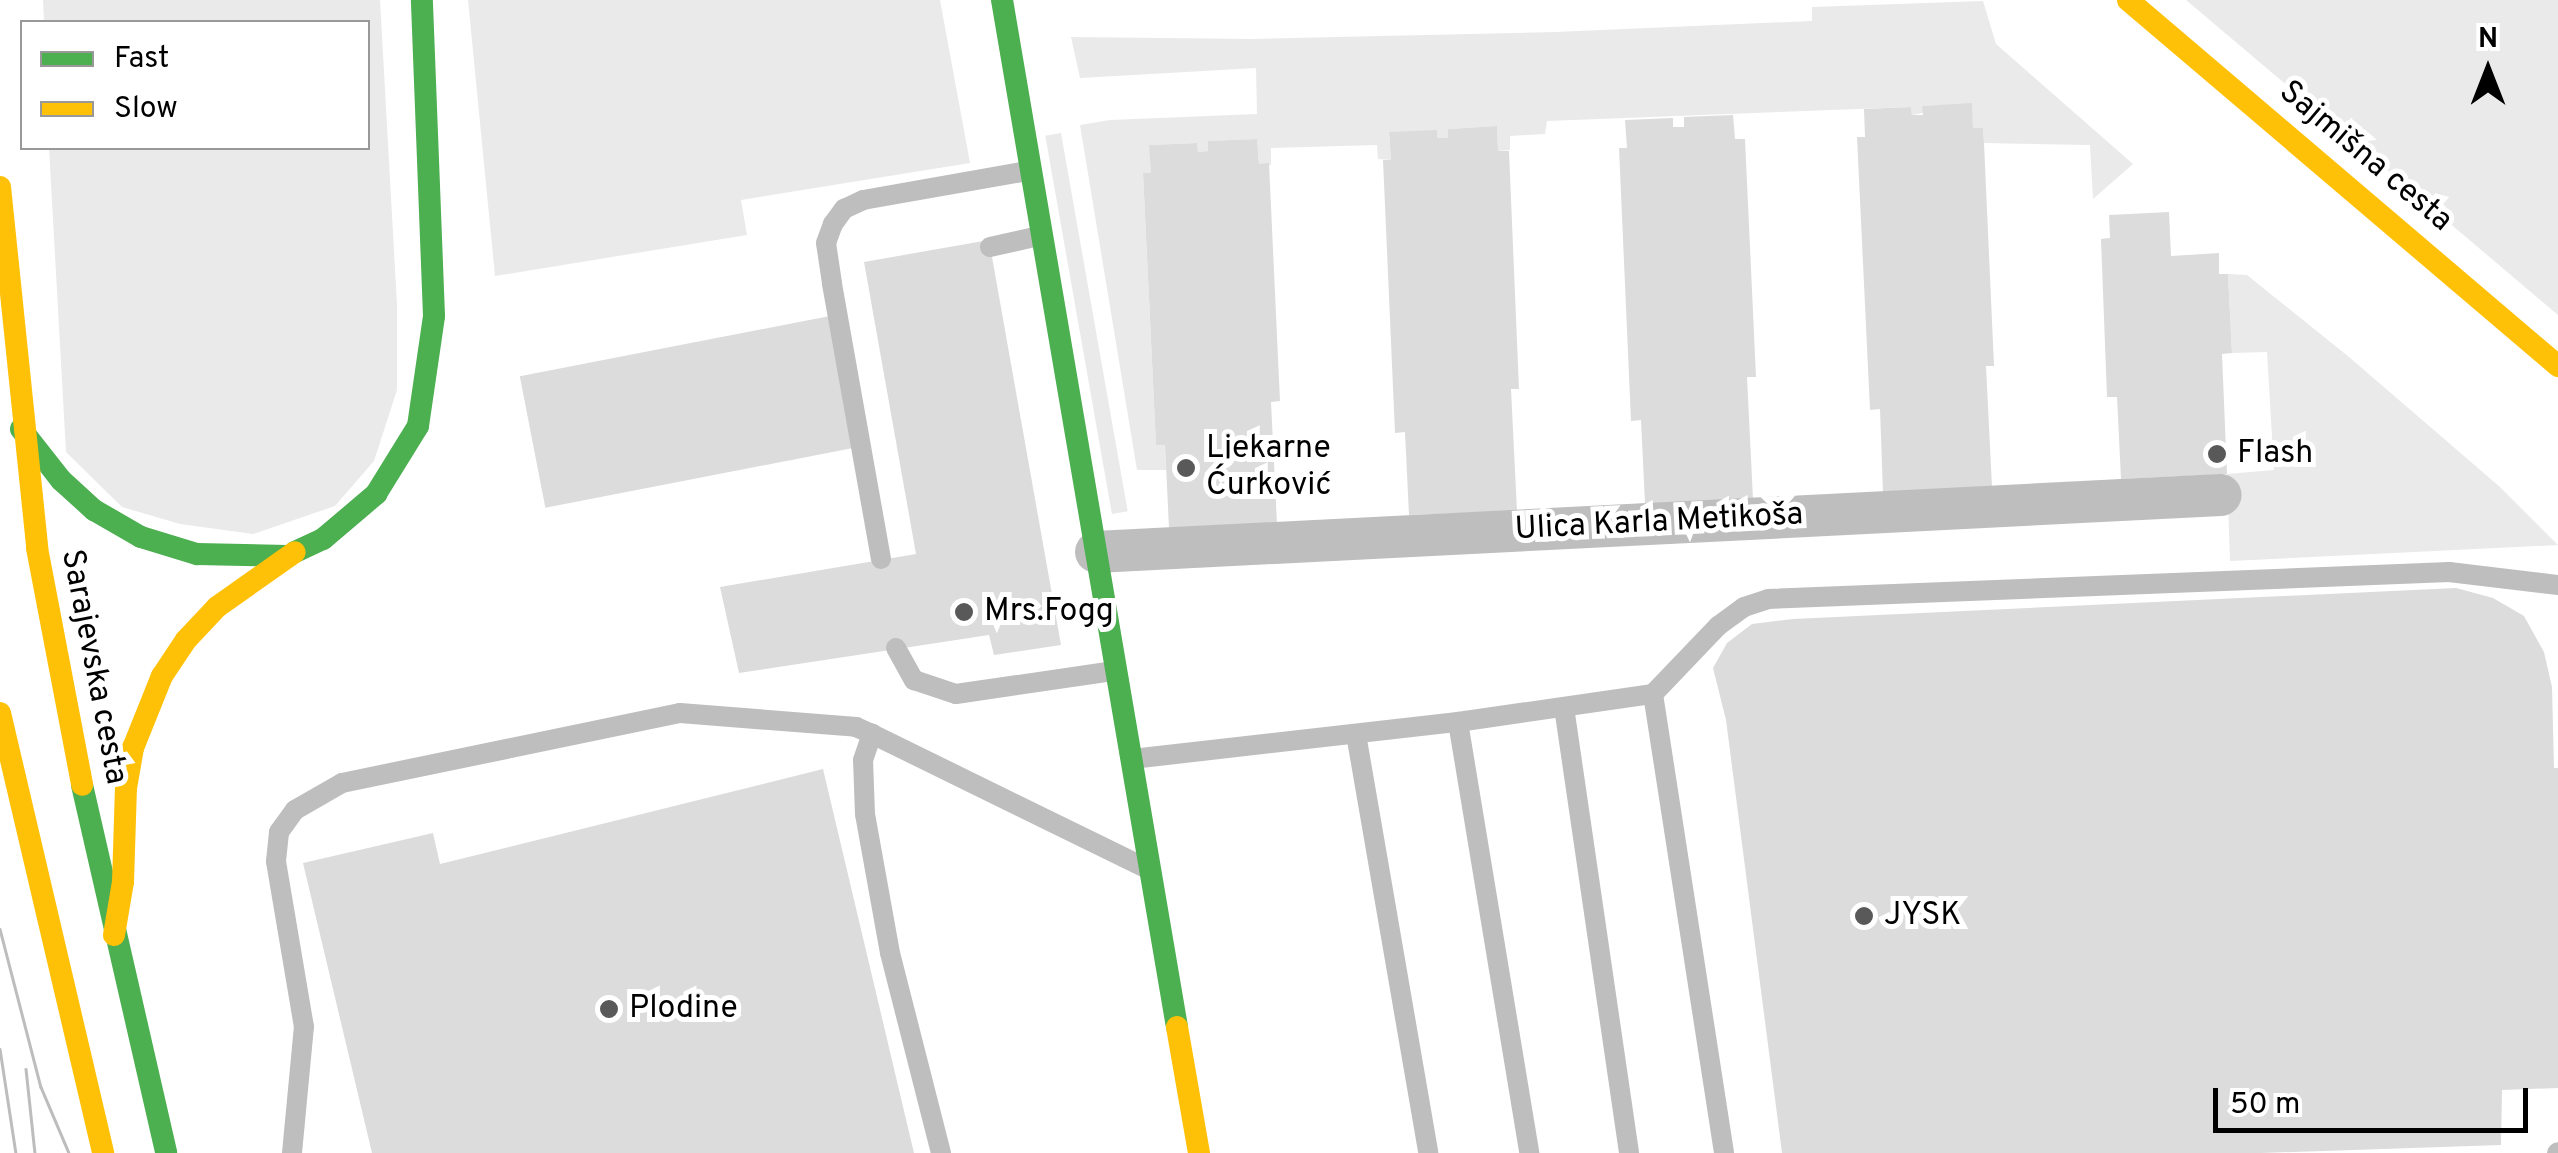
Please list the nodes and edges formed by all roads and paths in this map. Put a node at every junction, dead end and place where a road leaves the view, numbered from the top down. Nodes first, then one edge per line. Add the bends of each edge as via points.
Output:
1 (422, 0) edge
2 (1002, 0) edge
3 (2128, 0) edge
4 (1030, 170) junction
5 (0, 187) edge
6 (1042, 236) junction
7 (990, 246) dead end
8 (2558, 366) edge
9 (21, 429) junction
10 (2221, 495) dead end
11 (1096, 552) junction
12 (287, 556) junction
13 (881, 559) dead end
14 (2558, 585) edge
15 (896, 648) dead end
16 (1116, 671) junction
17 (1653, 694) junction
18 (1564, 707) junction
19 (0, 714) edge
20 (1458, 722) junction
21 (872, 734) junction
22 (1356, 734) junction
23 (1132, 759) junction
24 (1151, 871) junction
25 (114, 935) junction
26 (103, 1153) edge
27 (166, 1153) edge
28 (292, 1153) edge
29 (941, 1153) edge
30 (1199, 1153) edge
31 (1428, 1153) edge
32 (1529, 1153) edge
33 (1629, 1153) edge
34 (1724, 1153) edge

1 - 12 main road via 434,316 421,411 397,466 376,494 323,539
2 - 4 main road
3 - 8 main road, Sajmišna cesta
4 - 6 main road
4 - 13 lane via 863,200 833,224 826,243
5 - 9 main road, Sarajevska cesta
6 - 7 lane
6 - 11 main road
9 - 12 main road via 60,480 141,538 197,554
9 - 25 main road, Sarajevska cesta via 66,714
10 - 11 street, Ulica Karla Metikoša
11 - 16 main road
12 - 25 main road via 217,606 186,640 144,712 126,788
14 - 17 lane via 2450,572 1768,599 1718,626
15 - 16 lane via 914,680 956,694
16 - 23 main road
17 - 18 lane
17 - 34 lane
18 - 20 lane
18 - 33 lane
19 - 26 main road
20 - 22 lane
20 - 32 lane
21 - 24 lane
21 - 28 lane via 856,727 680,713 342,783 296,810 279,832 276,860 304,1027
21 - 29 lane via 863,760 865,814 890,953
22 - 23 lane
22 - 31 lane
23 - 24 main road
24 - 30 main road
25 - 27 main road, Sarajevska cesta

